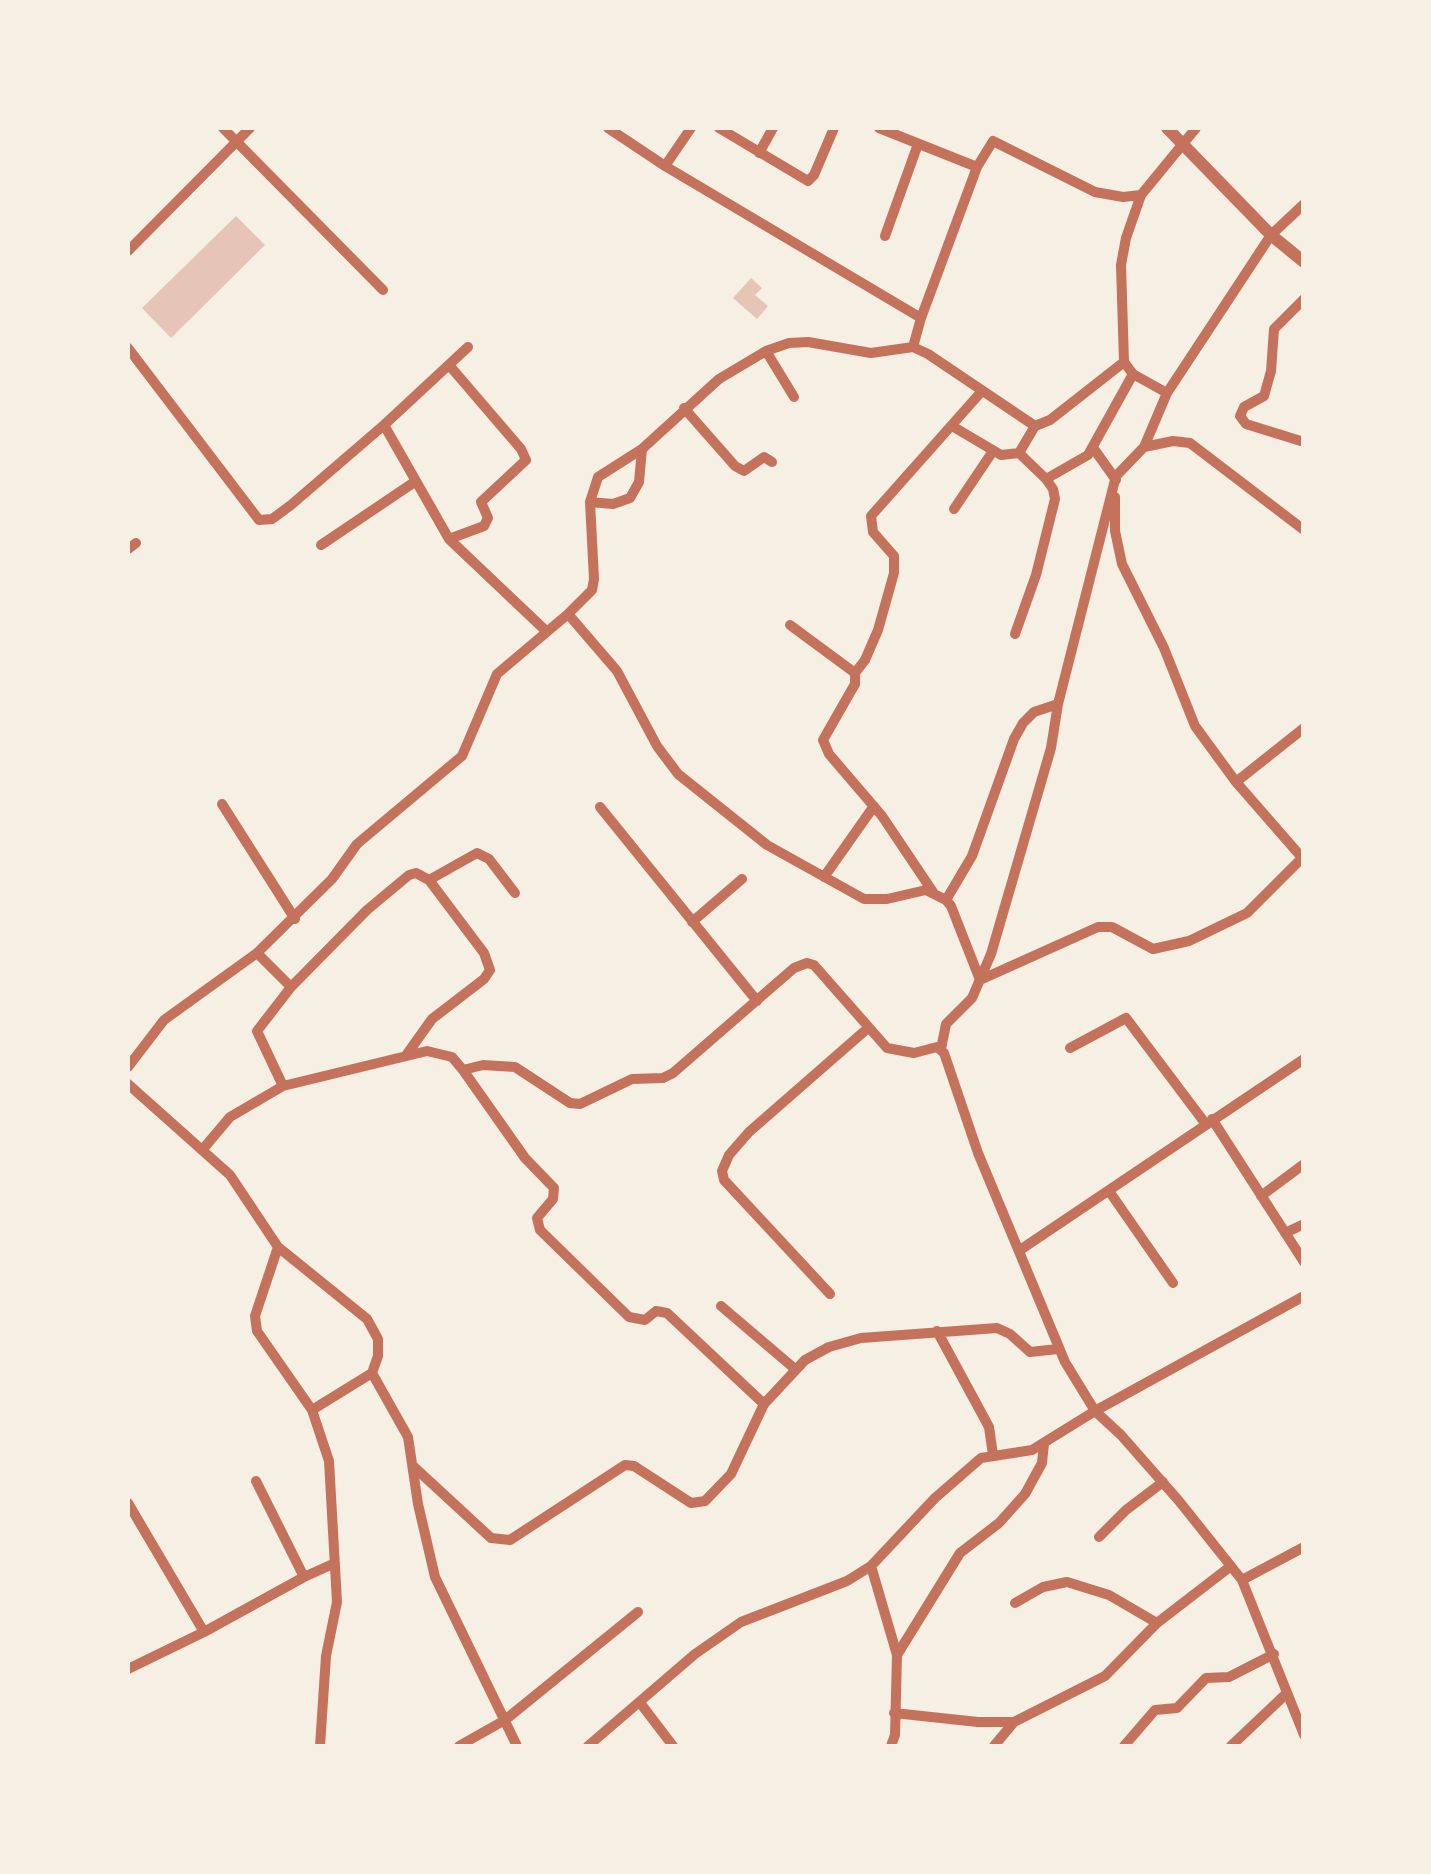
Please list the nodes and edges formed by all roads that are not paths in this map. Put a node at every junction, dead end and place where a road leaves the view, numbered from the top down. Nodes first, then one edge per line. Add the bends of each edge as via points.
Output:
1 (223, 128) edge
2 (250, 128) edge
3 (608, 128) edge
4 (691, 128) edge
5 (719, 128) edge
6 (773, 128) edge
7 (834, 128) edge
8 (879, 128) edge
9 (997, 128) edge
10 (1167, 128) edge
11 (1196, 128) edge
12 (895, 131) edge
13 (237, 140) junction
14 (993, 141) junction
15 (1182, 142) junction
16 (918, 144) junction
17 (759, 153) junction
18 (666, 166) junction
19 (977, 167) junction
20 (1141, 195) junction
21 (1304, 204) edge
22 (886, 236) dead end
23 (1272, 236) junction
24 (128, 251) edge
25 (1304, 262) edge
26 (383, 290) dead end
27 (1304, 299) edge
28 (921, 318) junction
29 (468, 347) dead end
30 (913, 347) junction
31 (128, 348) edge
32 (766, 351) junction
33 (1124, 362) junction
34 (448, 365) junction
35 (1134, 374) junction
36 (982, 391) junction
37 (1167, 393) junction
38 (794, 397) dead end
39 (684, 408) junction
40 (384, 424) junction
41 (952, 426) junction
42 (1035, 426) junction
43 (1304, 442) edge
44 (1144, 446) junction
45 (642, 449) junction
46 (1094, 449) junction
47 (993, 451) junction
48 (1019, 453) junction
49 (772, 462) dead end
50 (1116, 476) junction
51 (1046, 479) junction
52 (416, 481) junction
53 (590, 502) junction
54 (954, 510) dead end
55 (1304, 530) edge
56 (449, 539) junction
57 (321, 545) dead end
58 (568, 614) junction
59 (790, 625) dead end
60 (546, 632) junction
61 (1014, 634) dead end
62 (855, 673) junction
63 (1058, 704) junction
64 (1304, 728) edge
65 (1236, 782) junction
66 (222, 804) dead end
67 (874, 806) junction
68 (600, 808) dead end
69 (1303, 859) edge
70 (824, 877) junction
71 (742, 879) dead end
72 (428, 880) junction
73 (933, 892) junction
74 (514, 893) dead end
75 (946, 900) junction
76 (295, 919) junction
77 (692, 922) junction
78 (257, 954) junction
79 (980, 980) junction
80 (291, 987) junction
81 (757, 1001) junction
82 (868, 1028) junction
83 (1070, 1048) dead end
84 (941, 1049) junction
85 (407, 1054) junction
86 (1303, 1061) edge
87 (128, 1068) edge
88 (462, 1070) junction
89 (128, 1084) edge
90 (283, 1086) junction
91 (1209, 1121) junction
92 (203, 1149) junction
93 (1304, 1164) edge
94 (1110, 1191) junction
95 (1261, 1196) junction
96 (1304, 1224) edge
97 (1285, 1234) junction
98 (278, 1247) junction
99 (1020, 1250) junction
100 (1304, 1262) edge
101 (1173, 1284) dead end
102 (830, 1294) dead end
103 (1304, 1296) edge
104 (721, 1306) dead end
105 (937, 1331) junction
106 (1058, 1349) junction
107 (794, 1368) junction
108 (372, 1373) junction
109 (764, 1404) junction
110 (312, 1410) junction
111 (1095, 1411) junction
112 (1044, 1443) junction
113 (993, 1455) junction
114 (412, 1465) junction
115 (256, 1480) dead end
116 (1162, 1482) junction
117 (128, 1503) edge
118 (1100, 1537) dead end
119 (1304, 1547) edge
120 (335, 1563) junction
121 (871, 1566) junction
122 (1231, 1566) junction
123 (304, 1577) junction
124 (1242, 1580) junction
125 (1015, 1604) dead end
126 (638, 1612) dead end
127 (1158, 1623) junction
128 (204, 1632) junction
129 (1274, 1654) junction
130 (897, 1655) junction
131 (128, 1669) edge
132 (1287, 1693) junction
133 (641, 1704) junction
134 (894, 1713) junction
135 (505, 1720) junction
136 (1014, 1722) junction
137 (1304, 1735) edge
138 (320, 1746) edge
139 (458, 1746) edge
140 (517, 1746) edge
141 (588, 1746) edge
142 (673, 1746) edge
143 (891, 1746) edge
144 (994, 1746) edge
145 (1124, 1746) edge
146 (1231, 1746) edge

1 - 13 street
2 - 13 street
3 - 18 street
4 - 18 street
5 - 17 street
6 - 17 street
7 - 17 street via 808,182
8 - 12 street
9 - 14 street
10 - 15 street
11 - 15 street
12 - 16 street
13 - 24 street
13 - 26 street
14 - 19 street
14 - 20 street via 1095,192
15 - 20 street
15 - 23 street
16 - 19 street
16 - 22 street
18 - 28 street
19 - 28 street
20 - 33 street via 1121,265
21 - 23 street
23 - 25 street
23 - 37 street
27 - 43 street via 1274,329 1264,396 1240,416 1246,424
28 - 30 street
29 - 34 street
30 - 32 street via 882,354 808,342
30 - 36 street
31 - 40 street via 259,520 272,519
32 - 38 street
32 - 39 street
33 - 35 street
33 - 42 street
34 - 40 street
34 - 56 street via 526,460 480,502 488,518 484,526
35 - 37 street
35 - 46 street
36 - 41 street
36 - 42 street
37 - 44 street
39 - 45 street
39 - 49 street via 735,466 744,471 764,457
40 - 52 street
41 - 47 street
41 - 62 street via 871,516 873,532 894,556 894,573 878,630
42 - 48 street
44 - 50 street
44 - 55 street via 1190,444
45 - 53 street via 598,477
45 - 53 street via 630,498
46 - 50 street
46 - 51 street
47 - 48 street
47 - 54 street
48 - 51 street
50 - 63 street
50 - 65 street via 1114,531 1128,581 1164,648 1194,726
51 - 61 street via 1054,505
52 - 56 street
52 - 57 street
53 - 58 street via 594,579
56 - 60 street
58 - 60 street
58 - 70 street via 617,671 678,774 766,845
59 - 62 street
60 - 76 street via 497,674 462,756 357,844
62 - 67 street via 824,740
63 - 75 street via 1034,712 1014,739 972,856
63 - 79 street via 1038,795
64 - 65 street
65 - 69 street
66 - 76 street
67 - 70 street
67 - 73 street
68 - 77 street
69 - 79 street via 1248,913 1189,941 1152,949 1112,927 1098,927
70 - 73 street via 872,901
71 - 77 street
72 - 74 street via 481,854
72 - 80 street via 416,873 396,886
72 - 85 street via 490,970 432,1019
73 - 75 street
75 - 79 street
76 - 78 street
77 - 81 street
78 - 80 street
78 - 87 street via 164,1020
79 - 84 street via 946,1024
80 - 90 street via 258,1030
81 - 82 street via 807,962
81 - 88 street via 673,1073 632,1079 580,1104 515,1067
82 - 84 street via 899,1052
82 - 102 street via 748,1132 722,1171
83 - 91 street via 1126,1018
84 - 99 street
85 - 88 street via 441,1052
85 - 90 street
86 - 91 street
88 - 109 street via 524,1158 554,1188 538,1218 540,1230 629,1317 668,1313
89 - 92 street
90 - 92 street via 230,1117
91 - 94 street
91 - 95 street
92 - 98 street via 230,1175
93 - 95 street
94 - 99 street
94 - 101 street
95 - 97 street
96 - 97 street
97 - 100 street
98 - 108 street via 367,1319 378,1339
98 - 110 street via 257,1332
99 - 106 street
103 - 111 street
104 - 107 street
105 - 106 street via 997,1328 1030,1352
105 - 107 street via 841,1342
105 - 113 street via 989,1427
106 - 111 street
107 - 109 street
108 - 110 street
108 - 114 street via 408,1437
109 - 114 street via 731,1474 705,1501 691,1503 625,1464 510,1540 491,1538
110 - 120 street via 329,1461
111 - 112 street
111 - 116 street
112 - 113 street
112 - 130 street via 1025,1494 960,1553
113 - 121 street via 935,1498
114 - 135 street via 435,1577
115 - 123 street
116 - 118 street
116 - 122 street
117 - 128 street
119 - 124 street
120 - 123 street
120 - 138 street via 338,1602 326,1656
121 - 130 street
121 - 133 street via 742,1622
122 - 124 street
122 - 127 street
123 - 128 street
124 - 129 street
125 - 127 street via 1067,1582 1109,1595
126 - 135 street
127 - 136 street via 1105,1676
128 - 131 street
129 - 132 street
129 - 145 street via 1229,1676 1206,1678 1177,1708 1155,1710
130 - 134 street
132 - 137 street
132 - 146 street
133 - 141 street
133 - 142 street
134 - 136 street
134 - 143 street
135 - 139 street
135 - 140 street
136 - 144 street

